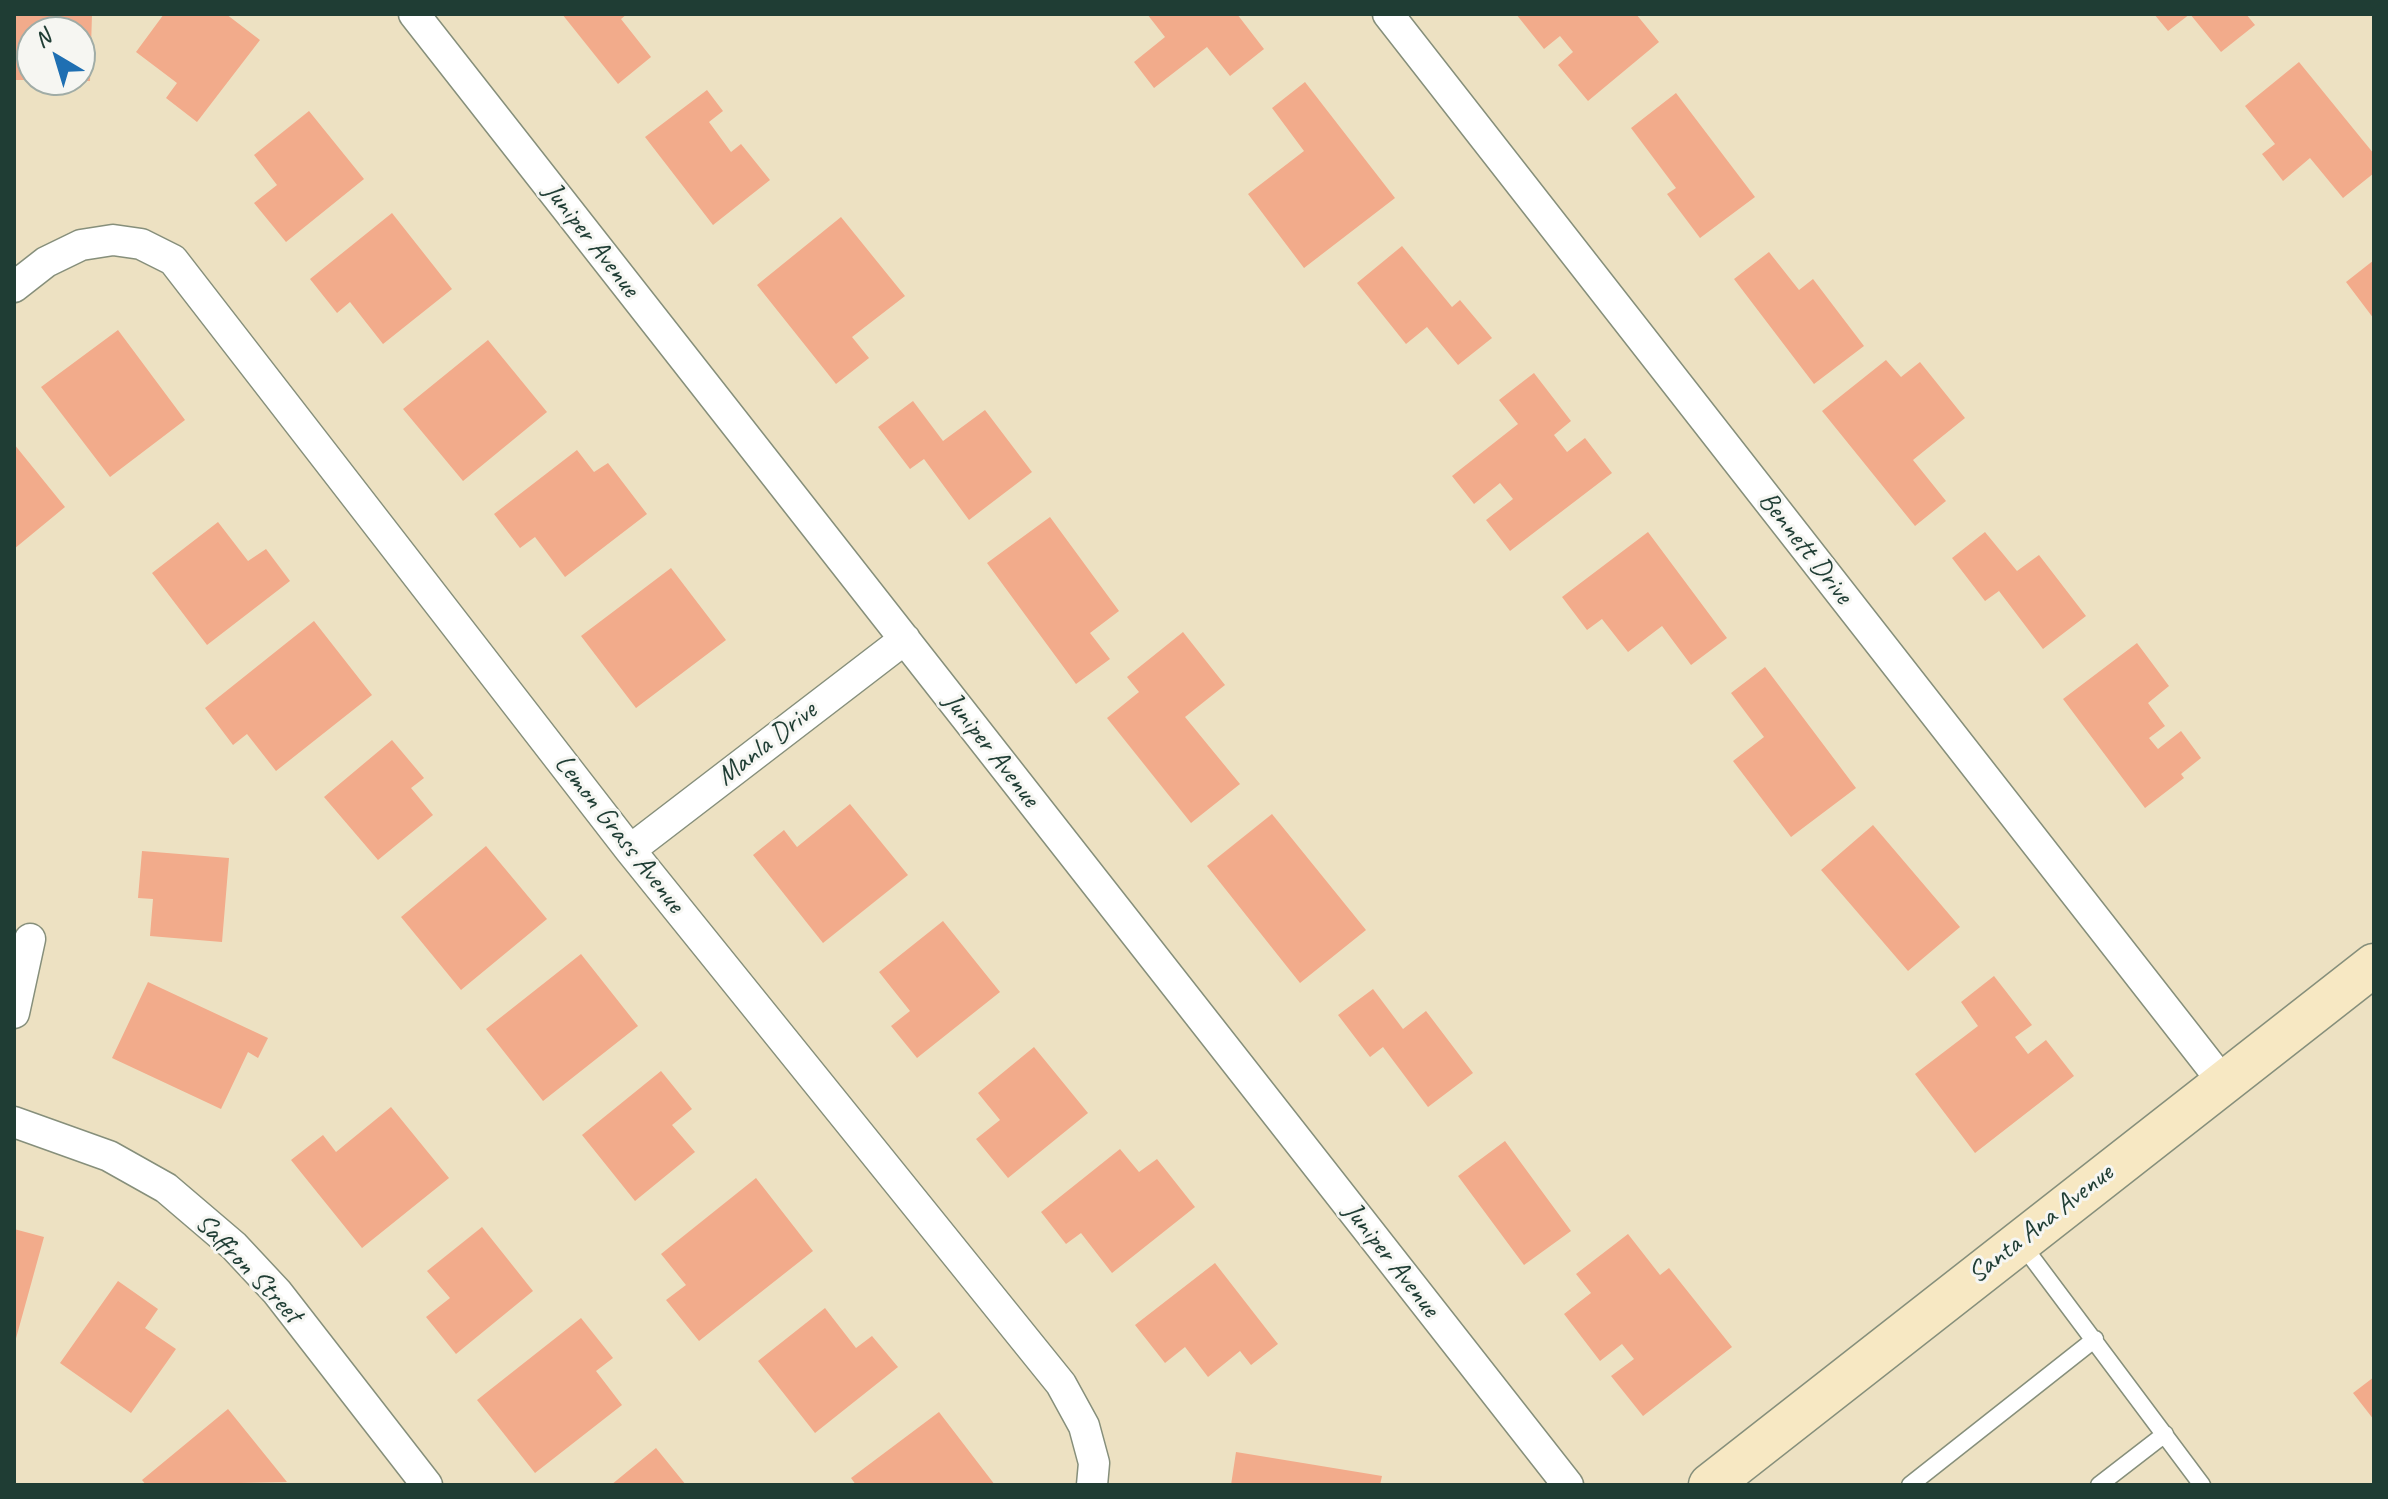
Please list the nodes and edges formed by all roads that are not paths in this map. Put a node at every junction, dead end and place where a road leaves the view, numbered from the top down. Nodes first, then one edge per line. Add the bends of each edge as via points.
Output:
1 (414, 14) edge
2 (1388, 14) edge
3 (14, 287) edge
4 (905, 639) junction
5 (630, 850) junction
6 (30, 939) dead end
7 (2374, 965) edge
8 (14, 1013) edge
9 (2223, 1082) junction
10 (14, 1122) edge
11 (2020, 1241) junction
12 (2095, 1339) junction
13 (2165, 1434) junction
14 (1093, 1474) edge
15 (427, 1485) edge
16 (1568, 1485) edge
17 (1710, 1485) edge
18 (1910, 1485) edge
19 (2099, 1485) edge
20 (2202, 1485) edge

1 - 4 street, Juniper Avenue
2 - 9 street, Bennett Drive
3 - 5 street, Lemon Grass Avenue via 81,245 113,240 141,244 173,260
4 - 5 street, Manla Drive
4 - 16 street, Juniper Avenue
5 - 14 street, Lemon Grass Avenue via 1061,1384 1084,1426
6 - 8 street
7 - 9 street, Santa Ana Avenue
9 - 11 street, Santa Ana Avenue
10 - 15 street, Saffron Street via 109,1156 166,1188 234,1246 277,1292
11 - 12 lane
11 - 17 street, Santa Ana Avenue
12 - 13 lane
12 - 18 lane
13 - 19 lane
13 - 20 lane

